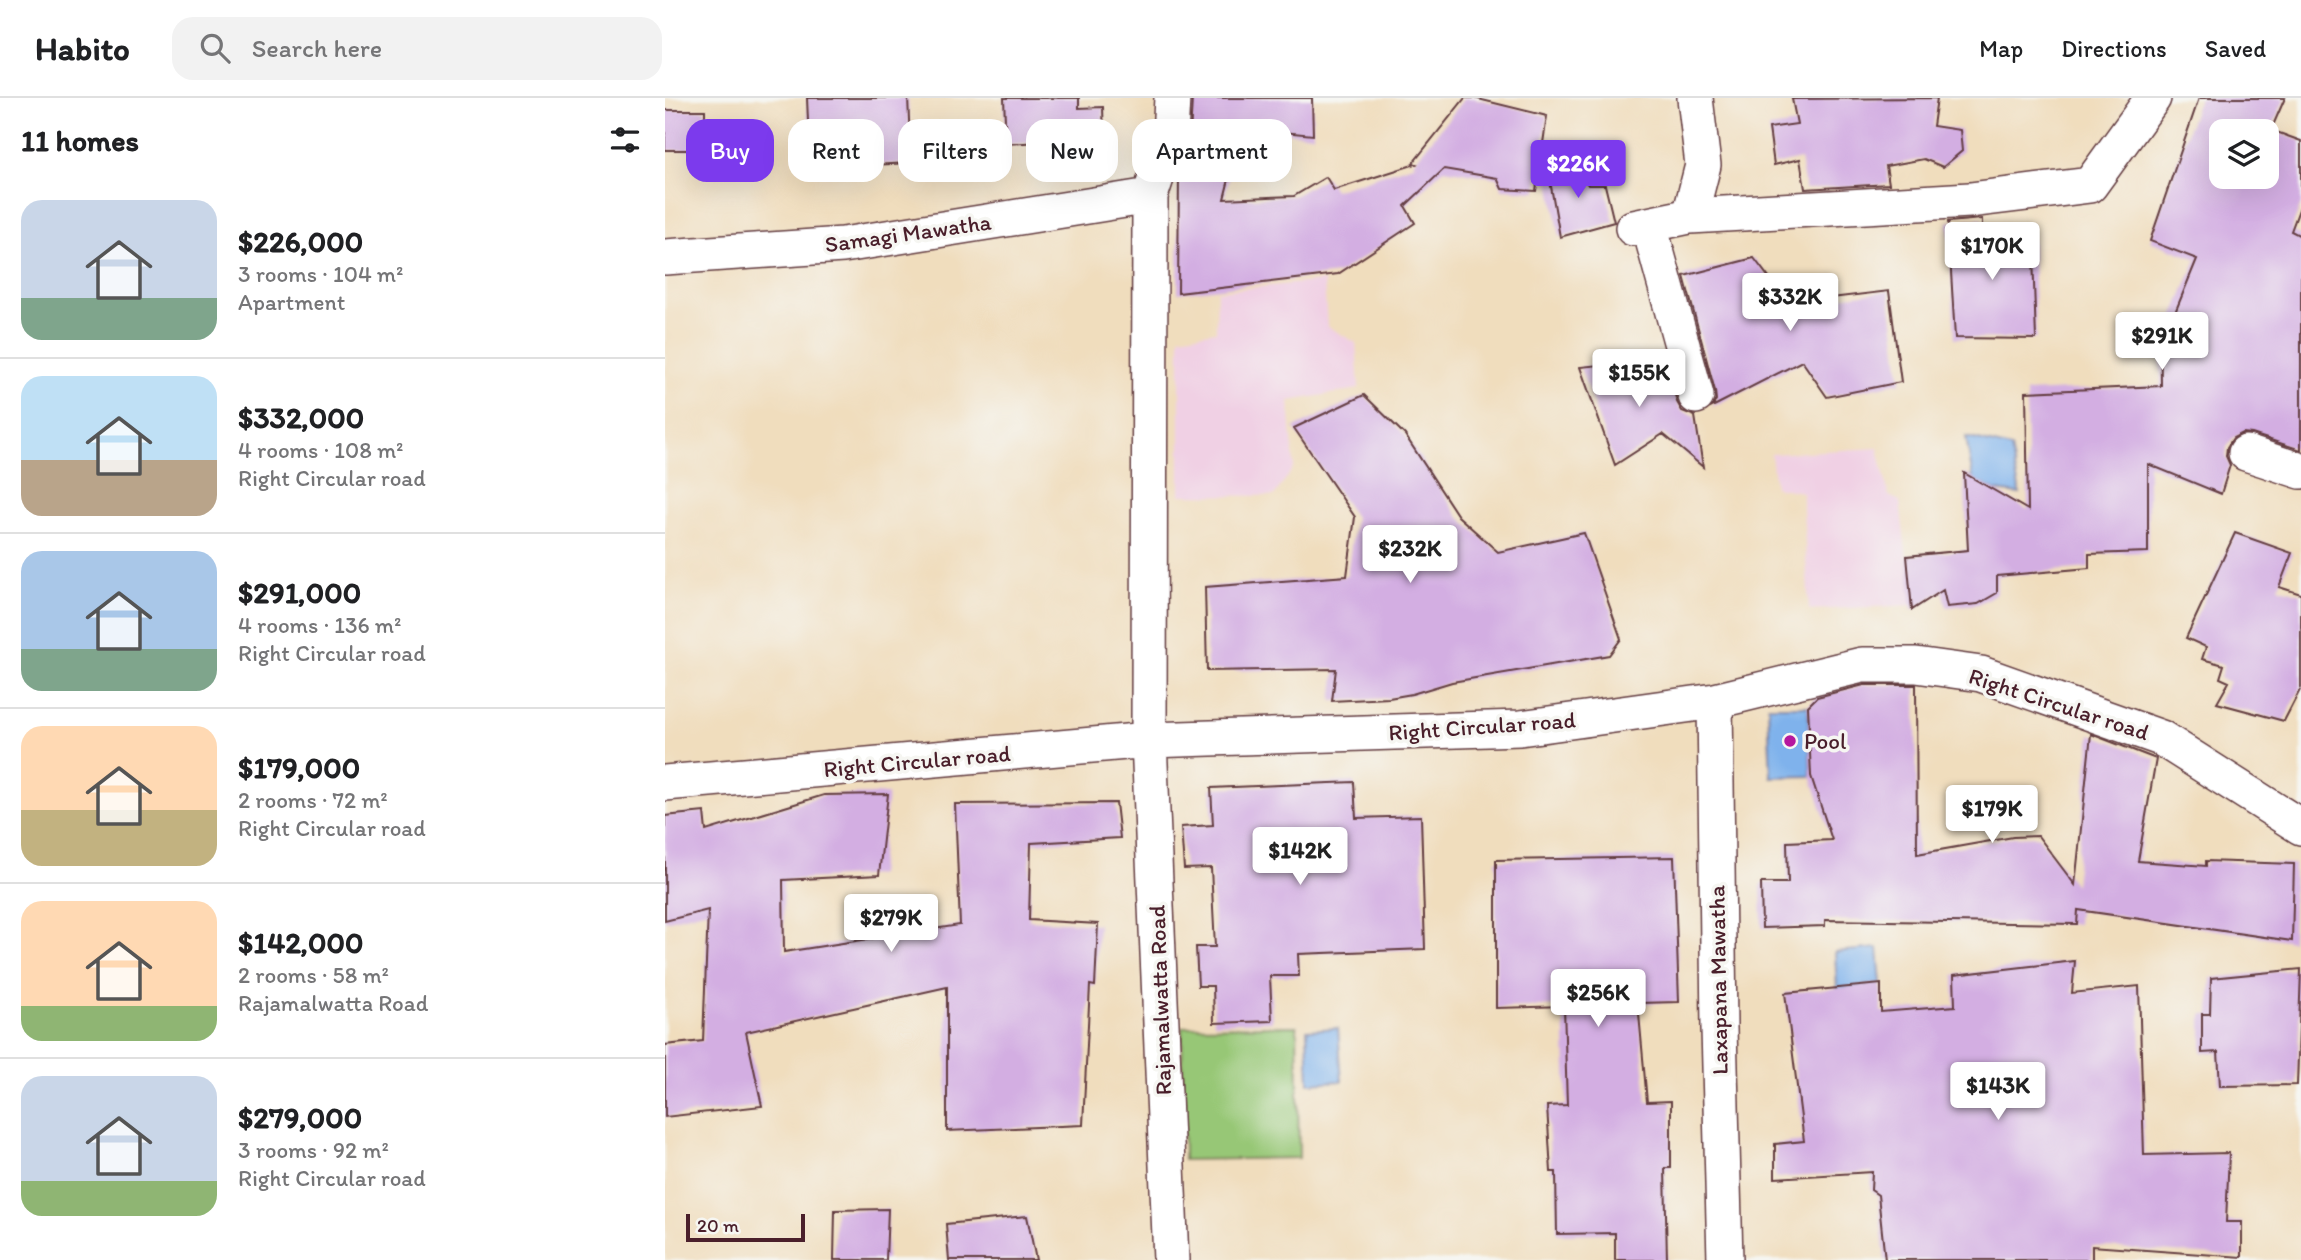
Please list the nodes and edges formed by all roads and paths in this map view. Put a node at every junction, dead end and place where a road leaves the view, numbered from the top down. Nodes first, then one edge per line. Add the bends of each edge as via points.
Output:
1 (1172, 98) edge
2 (1695, 98) edge
3 (2153, 98) edge
4 (1150, 196) junction
5 (1690, 216) junction
6 (665, 257) edge
7 (1696, 396) dead end
8 (2246, 453) dead end
9 (2301, 471) edge
10 (1715, 701) junction
11 (1149, 740) junction
12 (665, 783) edge
13 (2301, 827) edge
14 (1171, 1260) edge
15 (1725, 1260) edge

1 - 4 street, Rajamalwatta Road via 1170,136
2 - 5 street via 1703,165
3 - 5 street via 2090,185 1970,200
4 - 6 street, Samagi Mawatha via 843,245
4 - 11 street, Rajamalwatta Road
5 - 7 street via 1641,226
8 - 9 street
10 - 11 street, Right Circular road via 1520,728
10 - 13 street, Right Circular road via 1862,665 1916,665 1981,674 2161,738
10 - 15 street, Laxapana Mawatha
11 - 12 street, Right Circular road
11 - 14 street, Rajamalwatta Road

